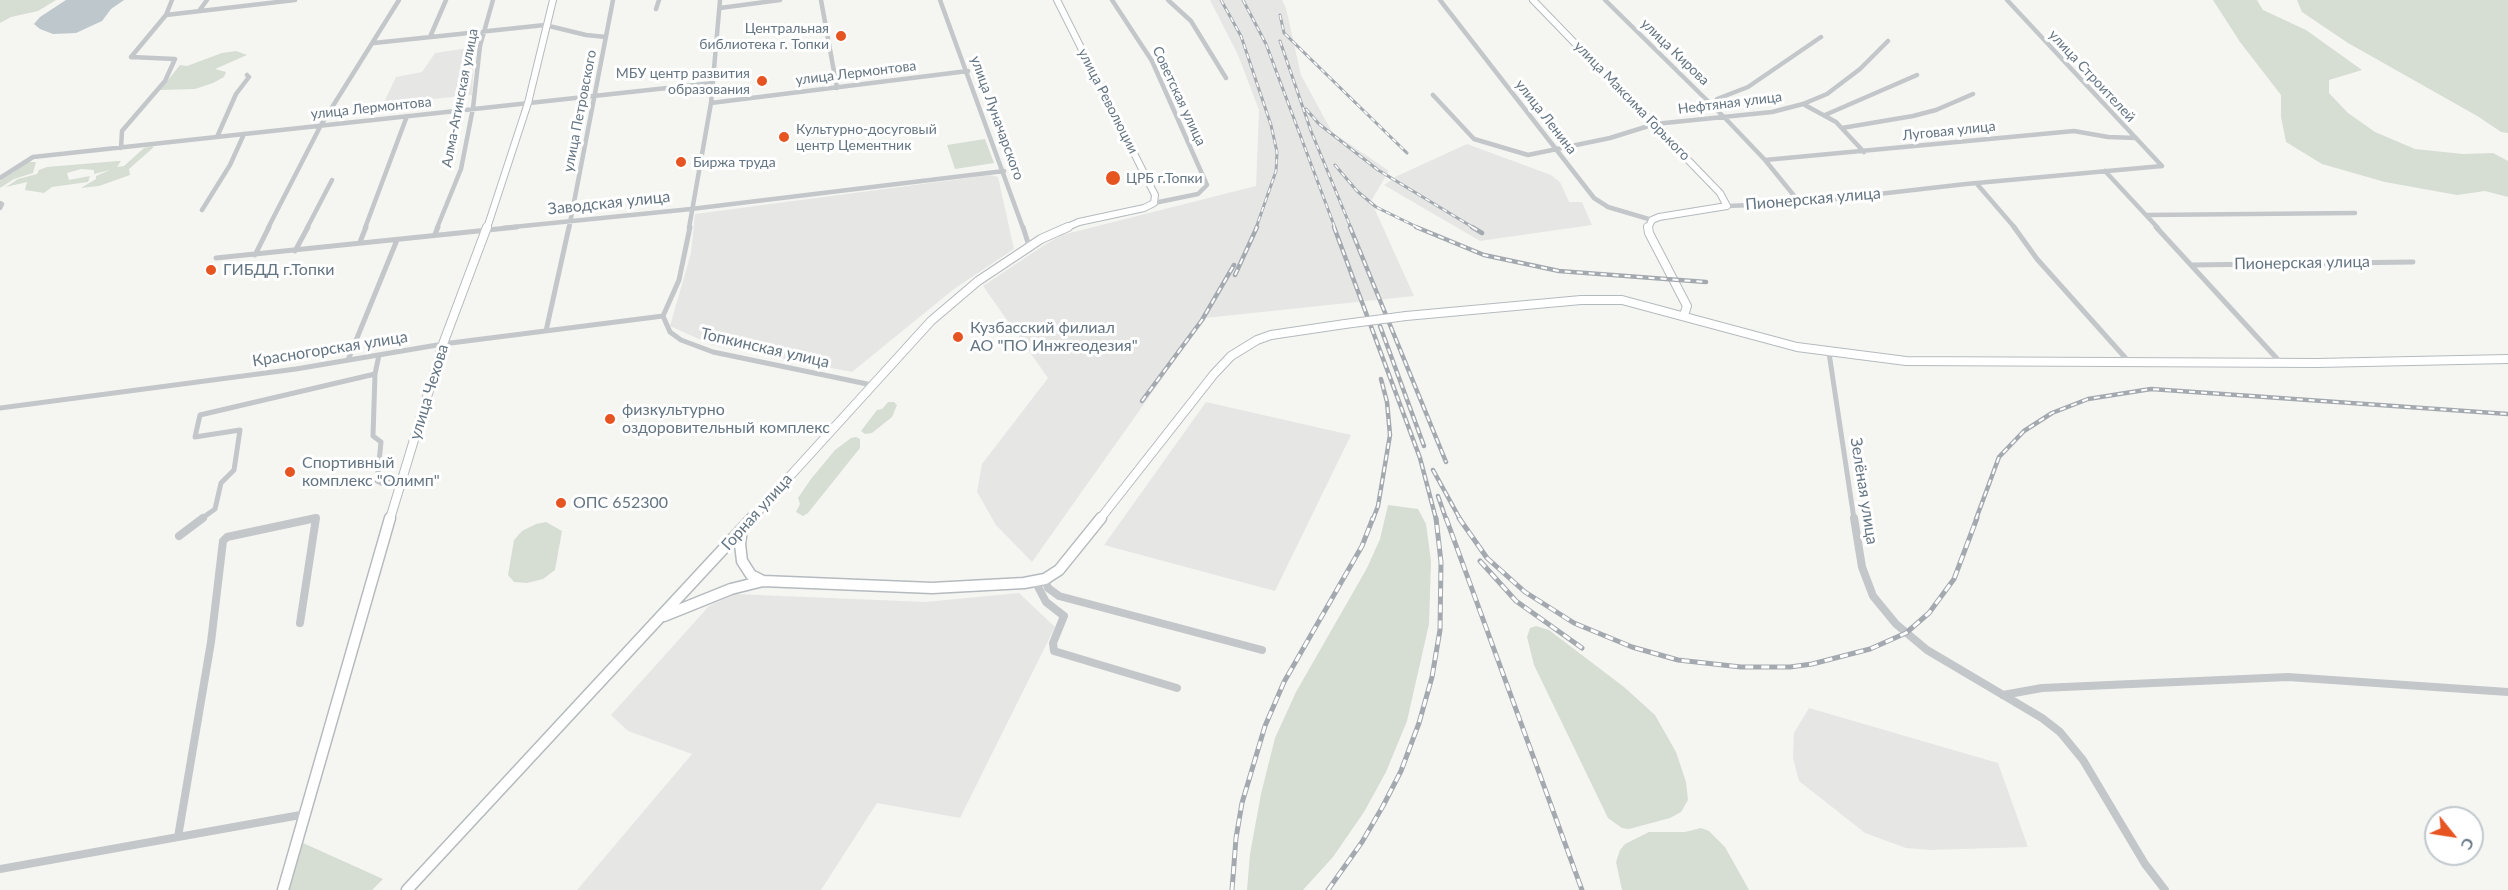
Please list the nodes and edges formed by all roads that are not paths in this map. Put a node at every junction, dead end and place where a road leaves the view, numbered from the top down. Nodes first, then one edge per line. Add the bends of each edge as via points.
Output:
1 (172, 0) edge
2 (207, 0) edge
3 (295, 0) edge
4 (399, 0) edge
5 (446, 0) edge
6 (494, 0) edge
7 (553, 0) edge
8 (613, 0) edge
9 (659, 0) edge
10 (720, 0) edge
11 (780, 0) edge
12 (821, 0) edge
13 (940, 0) edge
14 (1057, 0) edge
15 (1112, 0) edge
16 (1168, 0) edge
17 (1440, 0) edge
18 (1533, 0) edge
19 (1605, 0) edge
20 (2007, 0) edge
21 (268, 2) edge
22 (720, 8) junction
23 (656, 9) dead end
24 (199, 11) junction
25 (166, 15) junction
26 (545, 25) junction
27 (484, 31) junction
28 (430, 37) junction
29 (606, 37) junction
30 (1821, 37) dead end
31 (1888, 41) dead end
32 (374, 43) junction
33 (968, 71) junction
34 (247, 75) dead end
35 (1917, 75) dead end
36 (1226, 78) dead end
37 (713, 83) junction
38 (837, 88) junction
39 (1974, 94) dead end
40 (1433, 95) dead end
41 (594, 96) junction
42 (528, 103) junction
43 (711, 103) junction
44 (1803, 104) junction
45 (473, 108) junction
46 (1715, 108) junction
47 (1825, 115) junction
48 (407, 116) junction
49 (1724, 117) junction
50 (1655, 124) junction
51 (321, 125) junction
52 (1842, 128) junction
53 (244, 134) junction
54 (217, 137) junction
55 (2136, 138) junction
56 (121, 148) junction
57 (1556, 150) junction
58 (1864, 152) junction
59 (1765, 160) junction
60 (2162, 166) joint
61 (1004, 171) junction
62 (2104, 171) junction
63 (0, 178) edge
64 (332, 180) dead end
65 (1977, 184) junction
66 (0, 203) edge
67 (1154, 203) junction
68 (1800, 203) junction
69 (1727, 206) junction
70 (0, 208) edge
71 (691, 209) junction
72 (202, 210) dead end
73 (2355, 213) dead end
74 (2146, 215) junction
75 (571, 220) junction
76 (1652, 220) junction
77 (486, 230) junction
78 (435, 234) junction
79 (397, 240) junction
80 (360, 242) junction
81 (1029, 246) junction
82 (295, 251) junction
83 (255, 255) junction
84 (216, 258) dead end
85 (2413, 262) dead end
86 (2192, 265) junction
87 (1687, 306) junction
88 (1684, 315) junction
89 (663, 316) junction
90 (1711, 324) junction
91 (546, 331) junction
92 (443, 344) junction
93 (1829, 353) junction
94 (379, 355) junction
95 (2508, 359) edge
96 (348, 360) junction
97 (2131, 363) junction
98 (2281, 363) junction
99 (375, 374) junction
100 (872, 385) junction
101 (0, 408) edge
102 (401, 480) junction
103 (742, 530) junction
104 (179, 536) dead end
105 (1045, 579) junction
106 (763, 581) junction
107 (1035, 581) junction
108 (661, 617) junction
109 (300, 623) dead end
110 (1262, 650) dead end
111 (1176, 688) dead end
112 (2508, 692) edge
113 (2004, 695) junction
114 (306, 814) junction
115 (178, 837) junction
116 (0, 869) edge
117 (282, 890) edge
118 (406, 890) edge
119 (2165, 890) edge

1 - 25 street
2 - 24 street
3 - 21 street
4 - 32 street
5 - 28 street
6 - 27 street, Алма-Атинская улица
7 - 26 street, улица Чехова
8 - 29 street, улица Петровского
9 - 23 street
10 - 22 street
11 - 22 street
12 - 38 street
13 - 33 street, улица Луначарского
14 - 67 street, улица Революции via 1155,195
15 - 67 street, Советская улица via 1152,61 1207,185 1198,194
16 - 36 street via 1191,21
17 - 57 street, улица Ленина
18 - 50 street, улица Максима Горького
19 - 46 street, улица Кирова
20 - 55 street, улица Строителей
21 - 24 street
22 - 37 street
24 - 25 street
25 - 56 street via 131,57 175,59 165,81 122,131
26 - 27 street
26 - 29 street
26 - 42 street, улица Чехова
27 - 28 street
27 - 45 street, Алма-Атинская улица
28 - 32 street
29 - 41 street, улица Петровского
30 - 46 street via 1748,87 1717,99
31 - 44 street, Нефтяная улица via 1827,94
32 - 51 street
33 - 38 street, улица Лермонтова
33 - 61 street, улица Луначарского
34 - 54 street
35 - 47 street
37 - 41 street, улица Лермонтова
37 - 43 street
38 - 43 street, улица Лермонтова
39 - 52 street via 1913,116
40 - 57 street, Нефтяная улица via 1474,139 1522,155
41 - 42 street, улица Лермонтова
41 - 75 street, улица Петровского
42 - 45 street, улица Лермонтова
42 - 77 street, улица Чехова
43 - 71 street
44 - 47 street
44 - 49 street, Нефтяная улица
45 - 48 street, улица Лермонтова
45 - 78 street, Алма-Атинская улица via 461,169
46 - 49 street, улица Кирова
47 - 52 street
48 - 51 street, улица Лермонтова
48 - 80 street
49 - 50 street, Нефтяная улица
49 - 59 street, улица Кирова
50 - 57 street, Нефтяная улица
50 - 69 street, улица Максима Горького via 1720,193
51 - 53 street, улица Лермонтова
51 - 83 street
52 - 58 street
53 - 54 street, улица Лермонтова
53 - 72 street
54 - 56 street, улица Лермонтова
55 - 58 street, Луговая улица via 2074,131
55 - 60 street, улица Строителей
56 - 63 street, улица Лермонтова via 33,157
57 - 76 street, улица Ленина via 1598,202
58 - 59 street, Луговая улица
59 - 68 street, улица Кирова
60 - 62 street, Пионерская улица
61 - 71 street, Заводская улица
61 - 81 street, улица Луначарского
62 - 65 street, Пионерская улица
62 - 74 street
64 - 82 street
65 - 68 street, Пионерская улица
65 - 97 street via 2037,259
66 - 70 street
67 - 81 street, Горная улица via 1079,222
68 - 69 street, Пионерская улица
69 - 76 street, Пионерская улица
71 - 75 street, Заводская улица
71 - 89 street via 679,280
73 - 74 street
74 - 86 street
75 - 77 street, Заводская улица
75 - 91 street, улица Петровского
76 - 87 street via 1649,233
77 - 78 street, Заводская улица
77 - 92 street, улица Чехова
78 - 79 street, Заводская улица
79 - 80 street, Заводская улица
79 - 96 street
80 - 82 street, Заводская улица
81 - 100 street, Горная улица via 931,321
82 - 83 street, Заводская улица
83 - 84 street, Заводская улица
85 - 86 street, Пионерская улица
86 - 98 street
87 - 88 street
87 - 90 street
88 - 90 street
88 - 105 street, bridge via 1636,302 1603,299 1406,316 1300,329 1257,340 1231,356 1214,374 1068,560
89 - 91 street, Красногорская улица
89 - 100 street, Топкинская улица via 670,332 693,345
90 - 93 street
91 - 92 street, Красногорская улица
92 - 94 street, Красногорская улица
92 - 102 street, улица Чехова
93 - 97 street via 1915,362
93 - 113 street, Зелёная улица via 1862,567 1873,596 1896,624 1935,656
94 - 96 street, Красногорская улица
94 - 99 street
95 - 98 street
96 - 101 street, Красногорская улица
97 - 98 street
99 - 102 street via 373,436 381,442 377,481
99 - 104 street via 200,415 195,437 240,430 234,470 221,483 215,509
100 - 103 street, Горная улица
102 - 114 street, улица Чехова
103 - 106 street via 742,561 751,575
103 - 108 street, Горная улица
105 - 107 street
105 - 110 street via 1048,588 1059,596
106 - 107 street via 932,588
106 - 108 street via 731,589
107 - 111 street via 1046,602 1064,616 1053,643 1054,651
108 - 118 street, Горная улица
109 - 115 street via 316,518 227,537 223,541 211,642
112 - 113 street via 2288,677 2042,688
113 - 119 street, Зелёная улица via 2042,718 2072,745
114 - 115 street
114 - 117 street, улица Чехова
115 - 116 street

